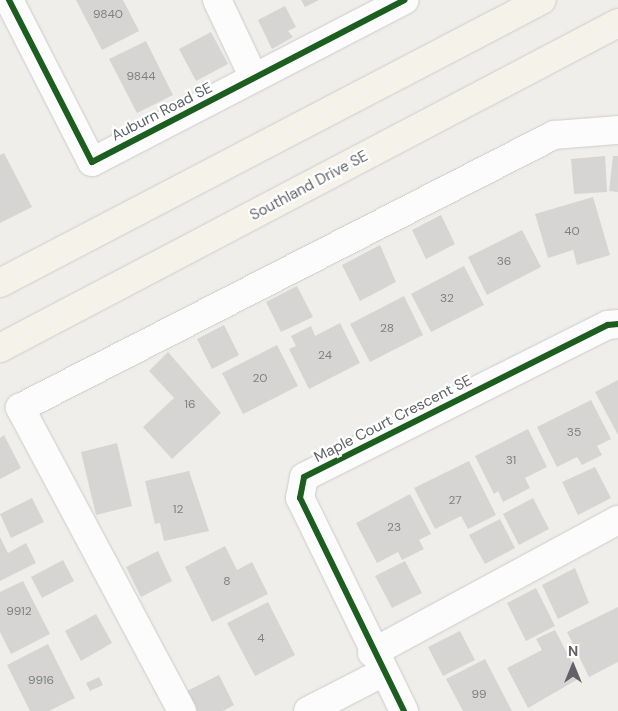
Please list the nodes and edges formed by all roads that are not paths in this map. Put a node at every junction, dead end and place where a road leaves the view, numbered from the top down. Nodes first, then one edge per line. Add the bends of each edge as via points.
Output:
1 (9, 0) edge
2 (217, 0) edge
3 (404, 0) edge
4 (542, 0) edge
5 (618, 23) edge
6 (254, 78) junction
7 (618, 130) edge
8 (0, 283) edge
9 (618, 324) edge
10 (0, 348) edge
11 (618, 520) edge
12 (378, 662) junction
13 (182, 711) edge
14 (308, 711) edge
15 (404, 711) edge

1 - 6 street, Auburn Road SE via 92,162
2 - 6 street
3 - 6 street, Auburn Road SE
4 - 8 main road
5 - 10 main road, Southland Drive SE
7 - 13 street via 554,135 20,408
9 - 12 street, Maple Court Crescent SE via 608,325 304,478 300,498
11 - 12 street
12 - 14 street
12 - 15 street, Maple Court Crescent SE

